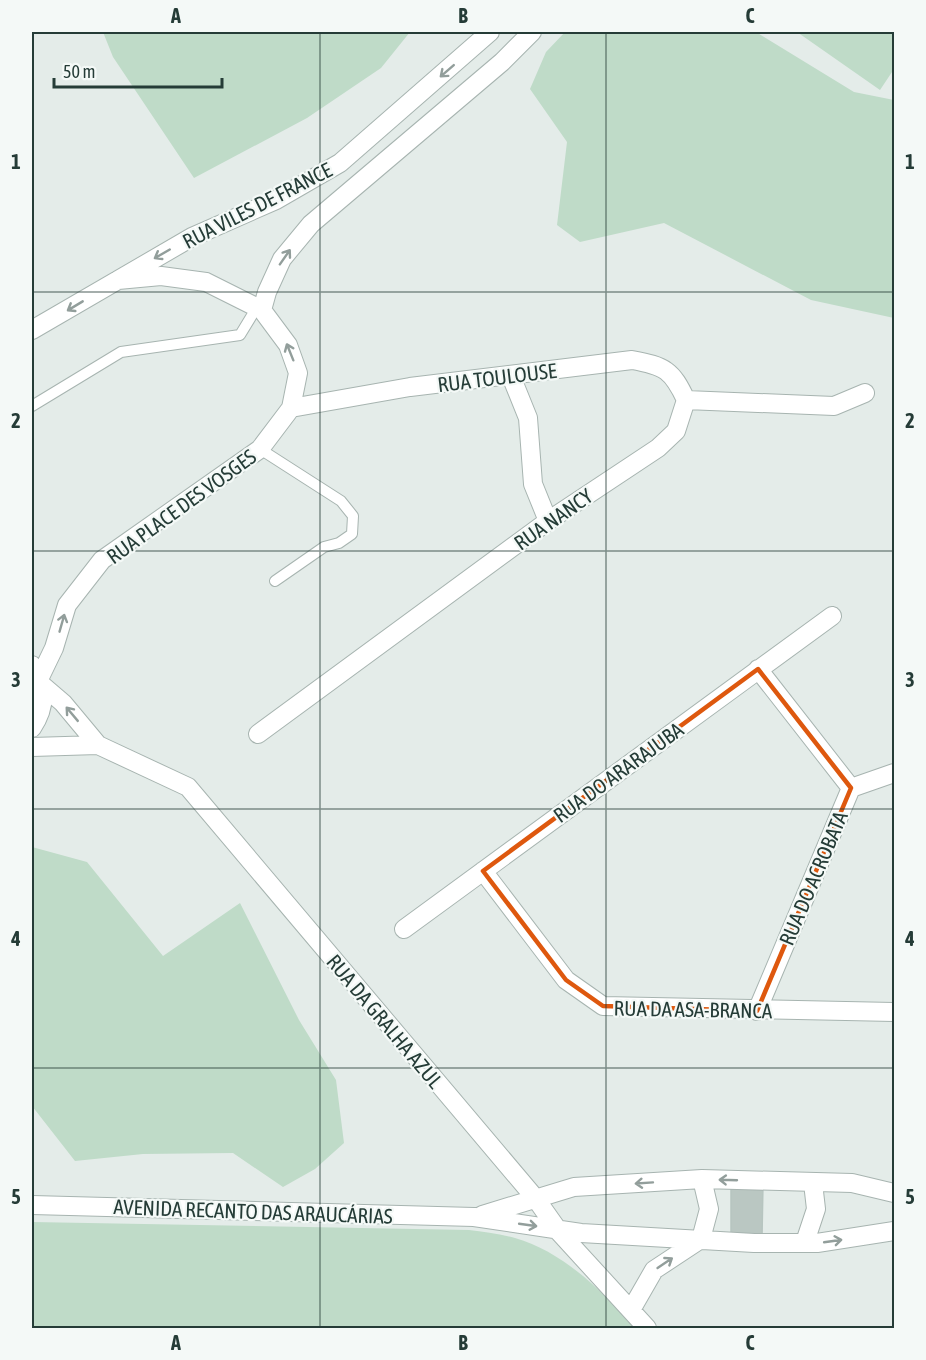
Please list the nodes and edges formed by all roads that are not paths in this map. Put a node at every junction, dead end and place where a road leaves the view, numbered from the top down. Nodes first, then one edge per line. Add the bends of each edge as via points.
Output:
1 (490, 32) edge
2 (532, 32) edge
3 (118, 280) junction
4 (260, 309) junction
5 (32, 330) edge
6 (511, 376) junction
7 (865, 393) dead end
8 (686, 400) junction
9 (32, 406) edge
10 (291, 408) junction
11 (261, 449) junction
12 (548, 521) junction
13 (274, 581) dead end
14 (832, 615) dead end
15 (758, 669) junction
16 (38, 676) edge
17 (32, 728) edge
18 (258, 734) dead end
19 (98, 745) junction
20 (32, 747) edge
21 (894, 773) edge
22 (851, 788) junction
23 (483, 871) junction
24 (404, 929) dead end
25 (757, 1011) junction
26 (894, 1012) edge
27 (702, 1179) junction
28 (813, 1183) junction
29 (894, 1193) edge
30 (536, 1199) junction
31 (32, 1205) edge
32 (474, 1217) junction
33 (557, 1229) junction
34 (894, 1231) edge
35 (701, 1239) junction
36 (805, 1242) junction
37 (631, 1310) junction
38 (647, 1329) edge

1 -> 3 street, RUA VILES DE FRANCE via 340,163 276,200 192,237
4 -> 2 street, RUA VILES DE FRANCE via 282,259 311,224
3 - 4 street, RUA PLACE DES VOSGES via 161,276 206,282
3 -> 5 street, RUA VILES DE FRANCE
4 - 9 lane via 240,335 121,352
10 -> 4 street, RUA PLACE DES VOSGES via 298,373 288,345
6 - 8 street, RUA TOULOUSE via 632,360 653,364 675,377
6 - 10 street, RUA TOULOUSE via 410,387
6 - 12 street via 528,418 533,484
7 - 8 street via 834,406
8 - 12 street, RUA NANCY via 676,431 657,448
10 - 11 street, RUA PLACE DES VOSGES
11 - 13 lane via 341,501 353,516 352,534 324,547
16 -> 11 street, RUA PLACE DES VOSGES via 54,648 67,605 102,560
12 - 18 street, RUA NANCY
14 - 15 street, RUA DO ARARAJUBA
15 - 22 street
15 - 23 street, RUA DO ARARAJUBA
16 - 17 street via 44,696 40,716
19 -> 16 street, RUA DA GRALHA AZUL
19 - 20 street, RUA DA GRALHA AZUL
19 - 30 street, RUA DA GRALHA AZUL via 188,787
21 - 22 street, RUA DO ACROBATA
22 - 25 street, RUA DO ACROBATA
23 - 24 street, RUA DO ARARAJUBA
23 - 25 street, RUA DA ASA-BRANCA via 566,981 603,1006
25 - 26 street, RUA DA ASA-BRANCA
28 -> 27 street, AVENIDA RECANTO DAS ARAUCÁRIAS
27 -> 30 street, AVENIDA RECANTO DAS ARAUCÁRIAS via 574,1187
27 - 35 street via 709,1209
28 - 29 street, AVENIDA RECANTO DAS ARAUCÁRIAS via 852,1183
28 - 36 street via 816,1209
30 - 32 street, AVENIDA RECANTO DAS ARAUCÁRIAS
30 - 33 street, RUA DA GRALHA AZUL
31 - 32 street, AVENIDA RECANTO DAS ARAUCÁRIAS
32 -> 33 street, AVENIDA RECANTO DAS ARAUCÁRIAS
33 - 35 street, AVENIDA RECANTO DAS ARAUCÁRIAS
33 - 37 street, RUA DA GRALHA AZUL
36 -> 34 street, AVENIDA RECANTO DAS ARAUCÁRIAS
35 - 36 street, AVENIDA RECANTO DAS ARAUCÁRIAS
37 -> 35 street via 654,1270
37 - 38 street, RUA DA GRALHA AZUL

